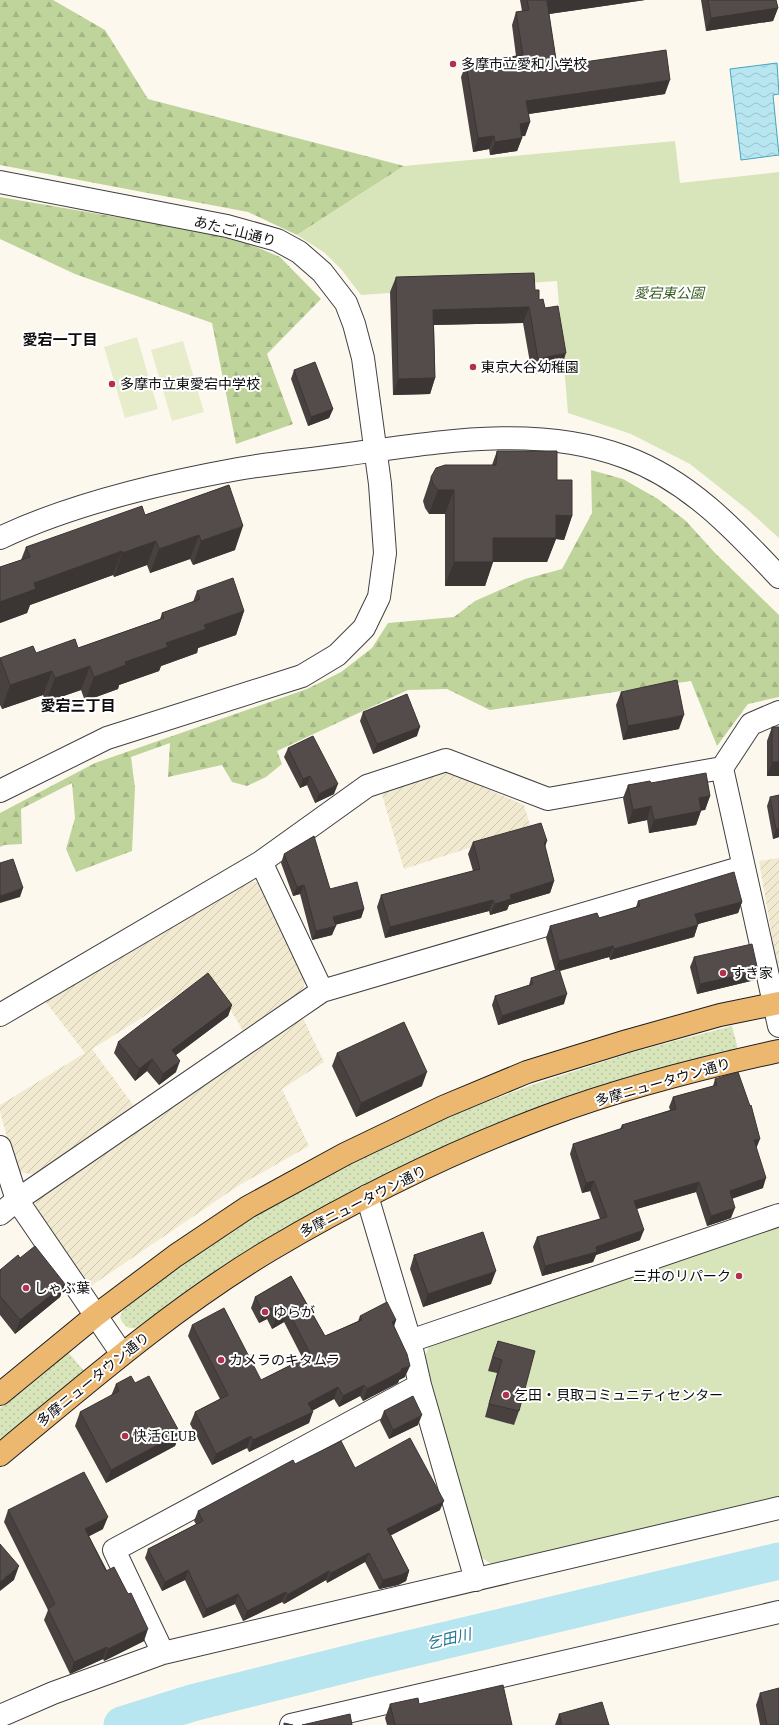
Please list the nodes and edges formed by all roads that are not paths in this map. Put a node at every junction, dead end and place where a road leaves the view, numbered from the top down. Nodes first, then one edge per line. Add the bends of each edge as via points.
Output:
1 (0, 182) edge
2 (376, 451) junction
3 (0, 538) edge
4 (779, 577) edge
5 (779, 712) edge
6 (722, 768) junction
7 (0, 791) edge
8 (261, 862) junction
9 (743, 867) junction
10 (322, 991) junction
11 (776, 1003) edge
12 (0, 1015) edge
13 (779, 1026) edge
14 (779, 1051) edge
15 (0, 1146) edge
16 (367, 1196) junction
17 (17, 1200) junction
18 (0, 1214) edge
19 (779, 1215) edge
20 (95, 1316) junction
21 (410, 1342) junction
22 (122, 1354) junction
23 (420, 1385) junction
24 (0, 1394) edge
25 (0, 1455) edge
26 (779, 1508) edge
27 (476, 1580) junction
28 (779, 1612) edge
29 (163, 1653) junction
30 (0, 1716) edge
31 (354, 1717) edge
32 (291, 1725) edge

1 - 2 street, あたご山通り via 227,226 277,240 298,252 322,272 334,287 346,304 354,324 363,358
2 - 3 street via 238,469 149,488 82,507
2 - 4 street via 484,439 521,438 560,440 592,446 625,457 674,481 701,500 735,530
2 - 7 street, あたご山通り via 385,553 379,597 364,628 337,655 302,676 107,738
5 - 6 street via 751,724
6 - 8 street via 548,799 446,760 367,786
6 - 9 street
8 - 10 street
8 - 12 street
9 - 10 street
9 - 11 street
10 - 17 street
11 - 13 street
11 - 20 main road via 627,1040 527,1072 443,1107 345,1154 248,1207 175,1256
14 - 16 main road, 多摩ニュータウン通り via 645,1084 548,1116 456,1154
15 - 17 street
16 - 21 street
16 - 22 main road, 多摩ニュータウン通り via 269,1250 196,1299
17 - 18 street
17 - 20 street
19 - 21 street
20 - 22 street
20 - 24 main road
21 - 23 street
22 - 25 main road, 多摩ニュータウン通り
23 - 27 street
23 - 29 street via 114,1550
26 - 27 street
27 - 29 street
28 - 31 street
29 - 30 street
31 - 32 street

